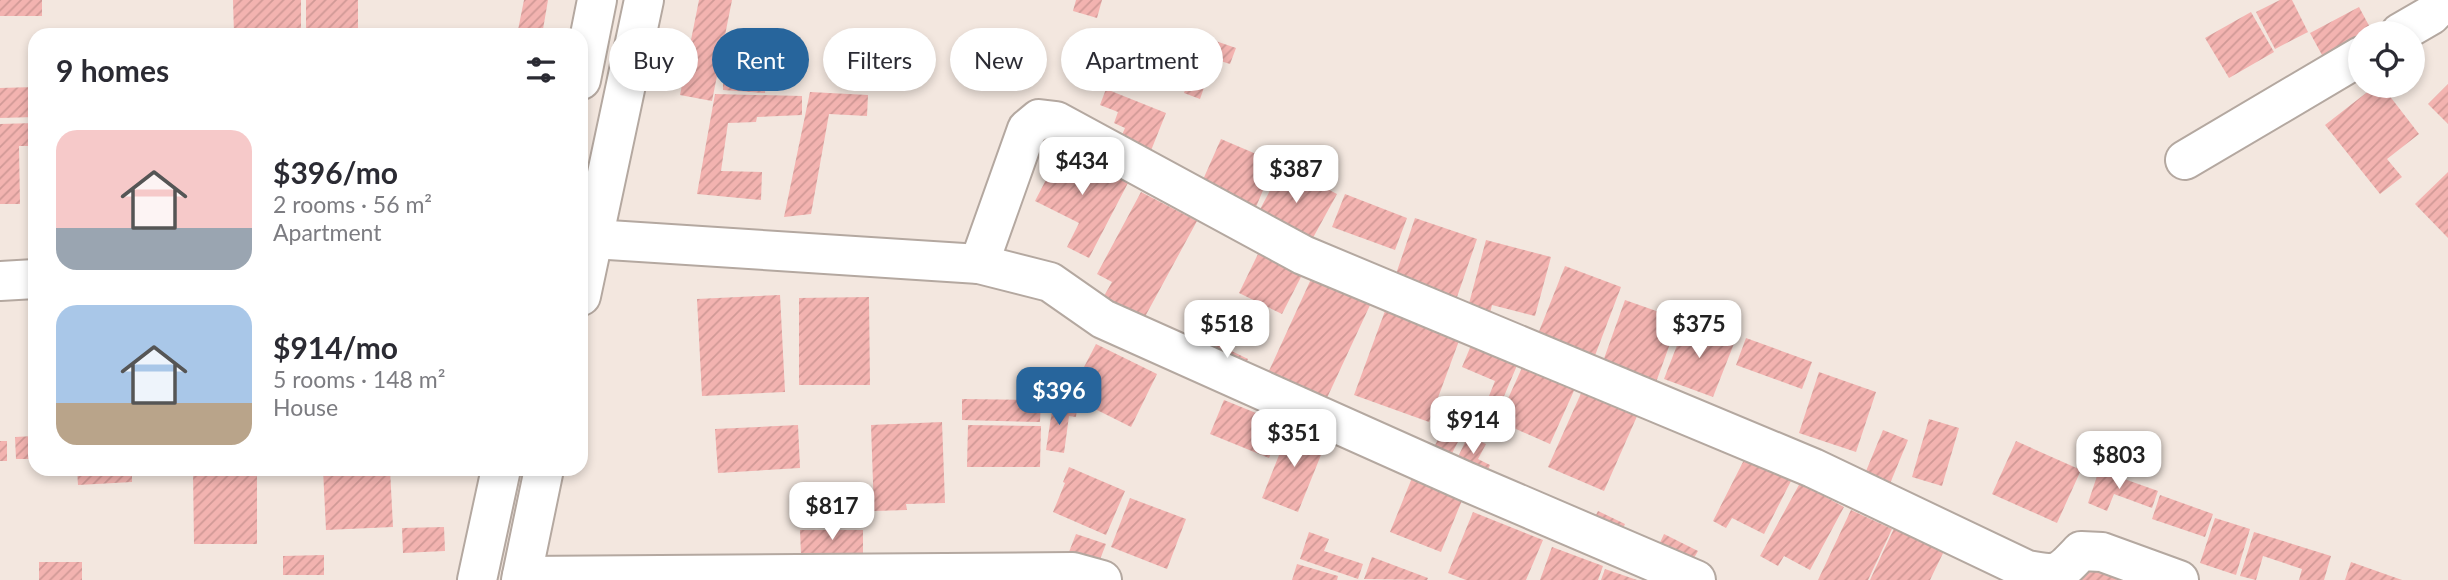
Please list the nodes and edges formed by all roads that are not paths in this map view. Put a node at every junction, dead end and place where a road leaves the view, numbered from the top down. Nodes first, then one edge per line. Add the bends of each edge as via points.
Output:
1 (597, 0) edge
2 (644, 0) edge
3 (2445, 0) edge
4 (2421, 21) edge
5 (588, 45) edge
6 (2348, 64) edge
7 (2185, 160) dead end
8 (593, 239) junction
9 (588, 263) edge
10 (979, 264) junction
11 (28, 279) edge
12 (0, 281) edge
13 (499, 476) edge
14 (543, 476) edge
15 (521, 578) edge
16 (477, 580) edge
17 (1102, 580) edge
18 (1696, 580) edge
19 (2179, 580) edge

1 - 5 street
2 - 8 street
3 - 4 street
6 - 7 street
8 - 9 street
8 - 10 street
10 - 18 street via 1050,282 1103,319
10 - 19 street via 1027,129 1039,119 1056,121 1303,255 1813,468 2027,570 2051,575 2063,570 2081,551 2102,552
11 - 12 street
13 - 16 street
14 - 15 street
15 - 17 street via 1073,572

